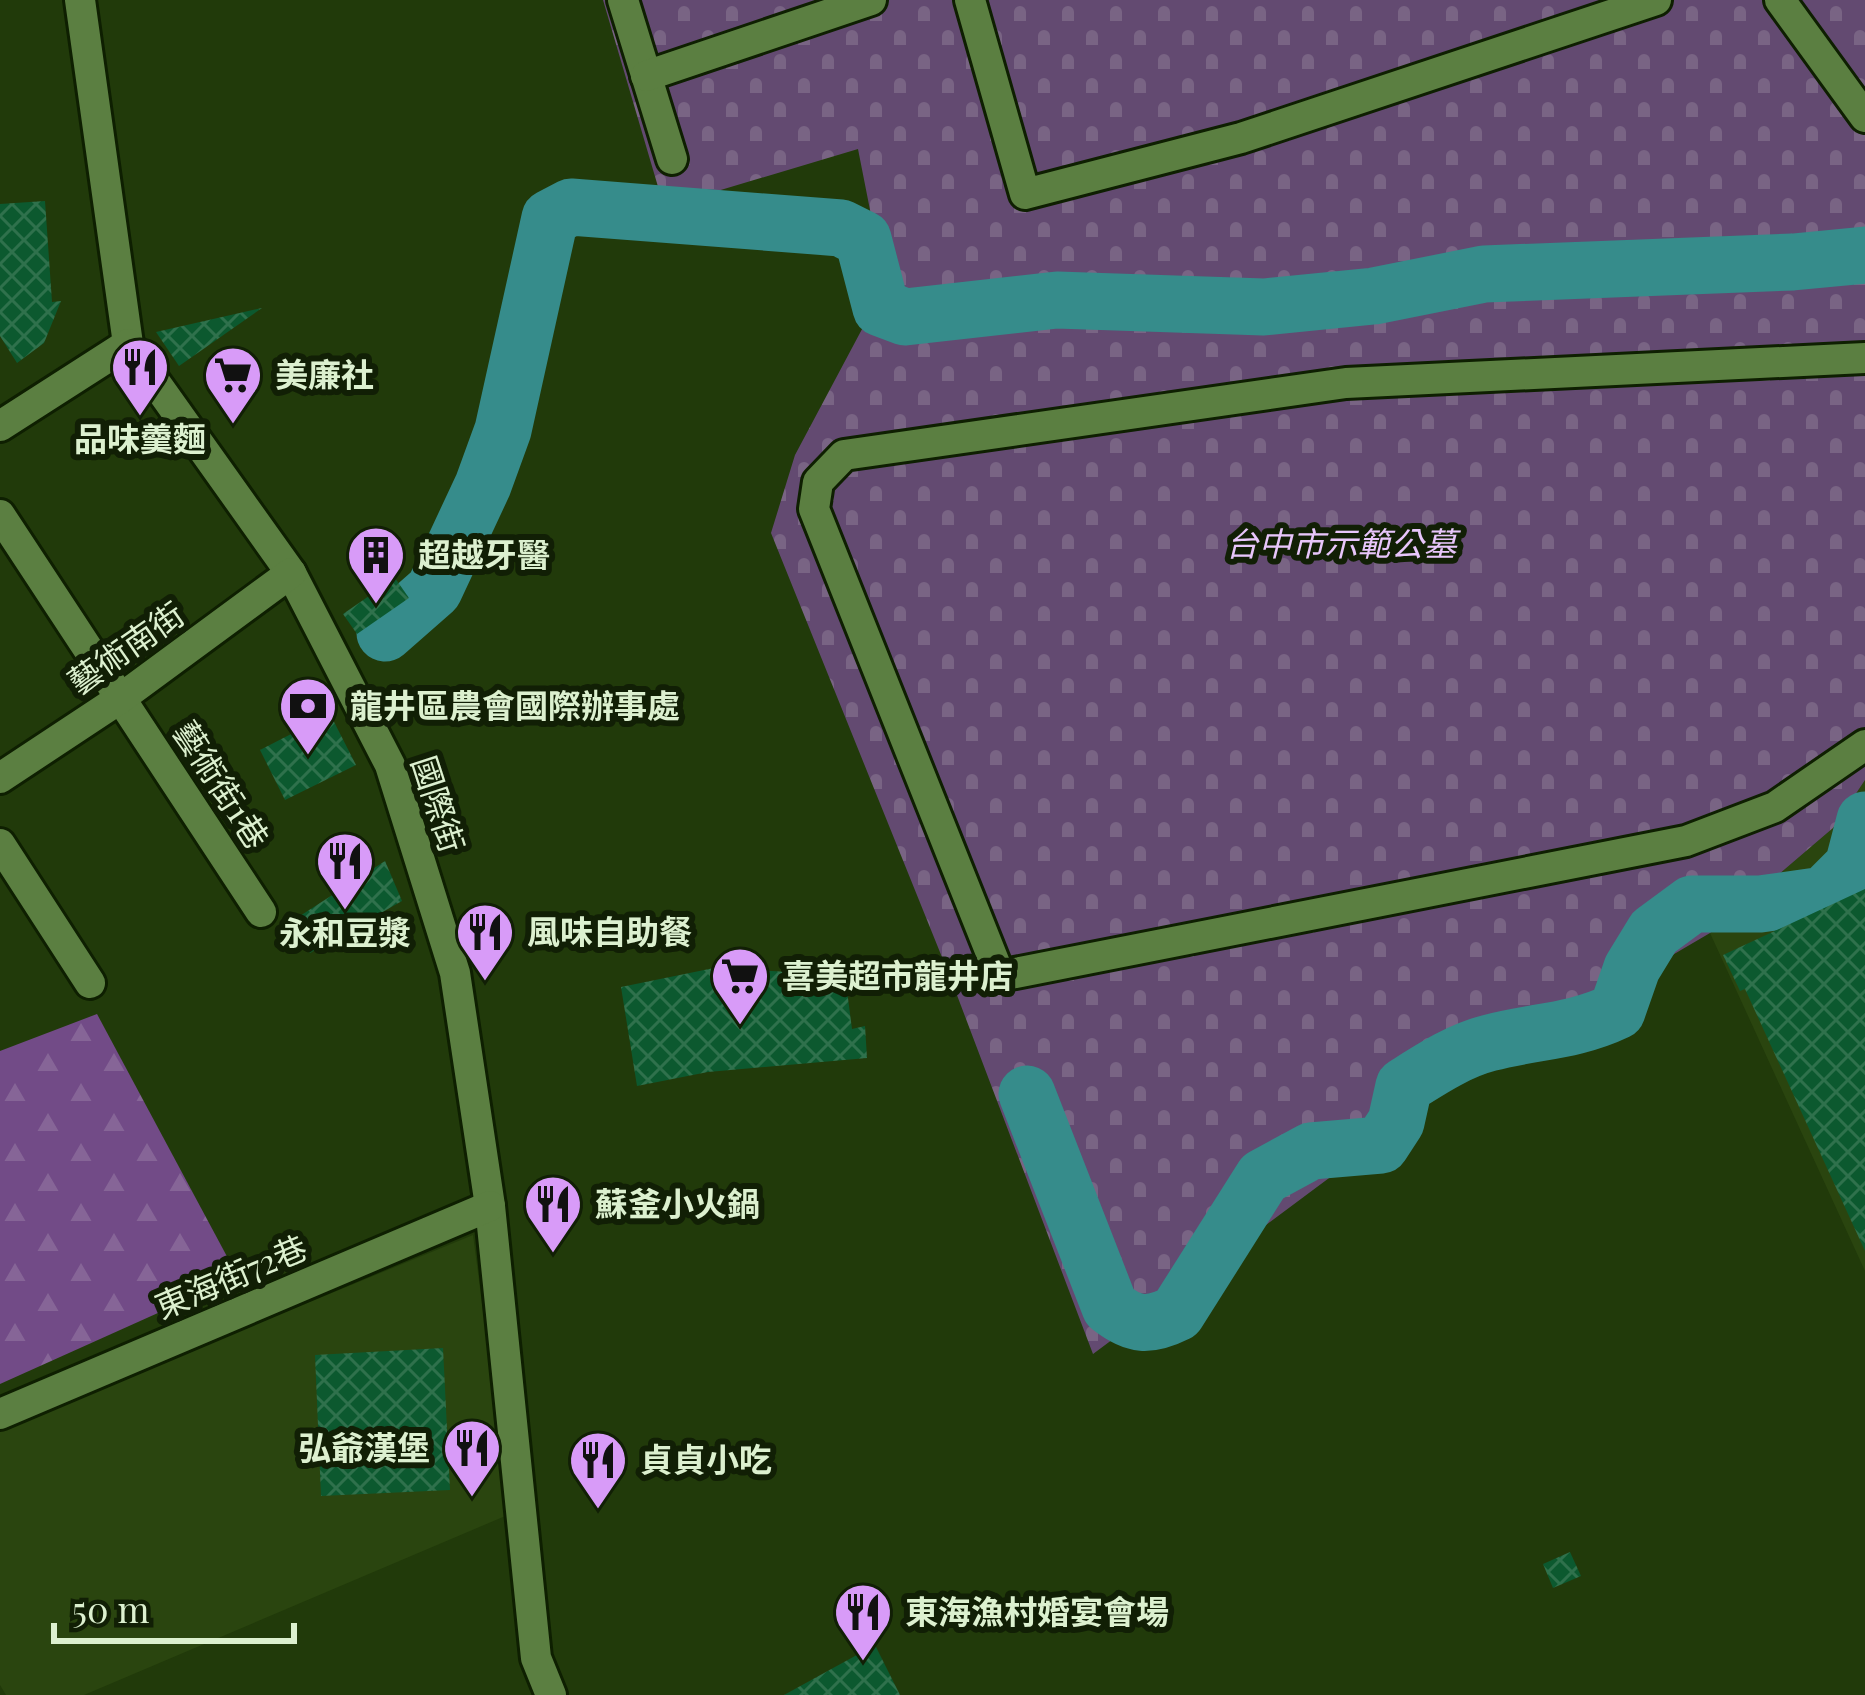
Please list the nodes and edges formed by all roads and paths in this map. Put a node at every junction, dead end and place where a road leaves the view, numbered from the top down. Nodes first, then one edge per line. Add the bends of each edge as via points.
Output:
1 (80, 0) edge
2 (623, 0) edge
3 (871, 0) edge
4 (970, 0) edge
5 (1656, 0) edge
6 (1780, 0) edge
7 (646, 76) junction
8 (1865, 117) edge
9 (671, 159) dead end
10 (128, 344) junction
11 (1865, 358) edge
12 (0, 426) edge
13 (0, 515) edge
14 (291, 573) junction
15 (121, 698) junction
16 (1865, 745) edge
17 (0, 778) edge
18 (0, 844) edge
19 (261, 912) dead end
20 (90, 982) dead end
21 (490, 1206) junction
22 (0, 1414) edge
23 (551, 1695) edge

1 - 10 street, 國際街
2 - 7 street
3 - 7 street
4 - 5 street via 1025,194 1241,138
6 - 8 street
7 - 9 street
10 - 12 street
10 - 14 street, 國際街
11 - 16 street via 1346,383 844,454 818,482 814,509 1000,976 1686,841 1775,807
13 - 15 street, 藝術街1巷
14 - 15 street, 藝術南街
14 - 21 street, 國際街 via 390,765 454,973
15 - 17 street, 藝術南街
15 - 19 street, 藝術街1巷
18 - 20 street
21 - 22 street, 東海街72巷
21 - 23 street, 國際街 via 536,1658

